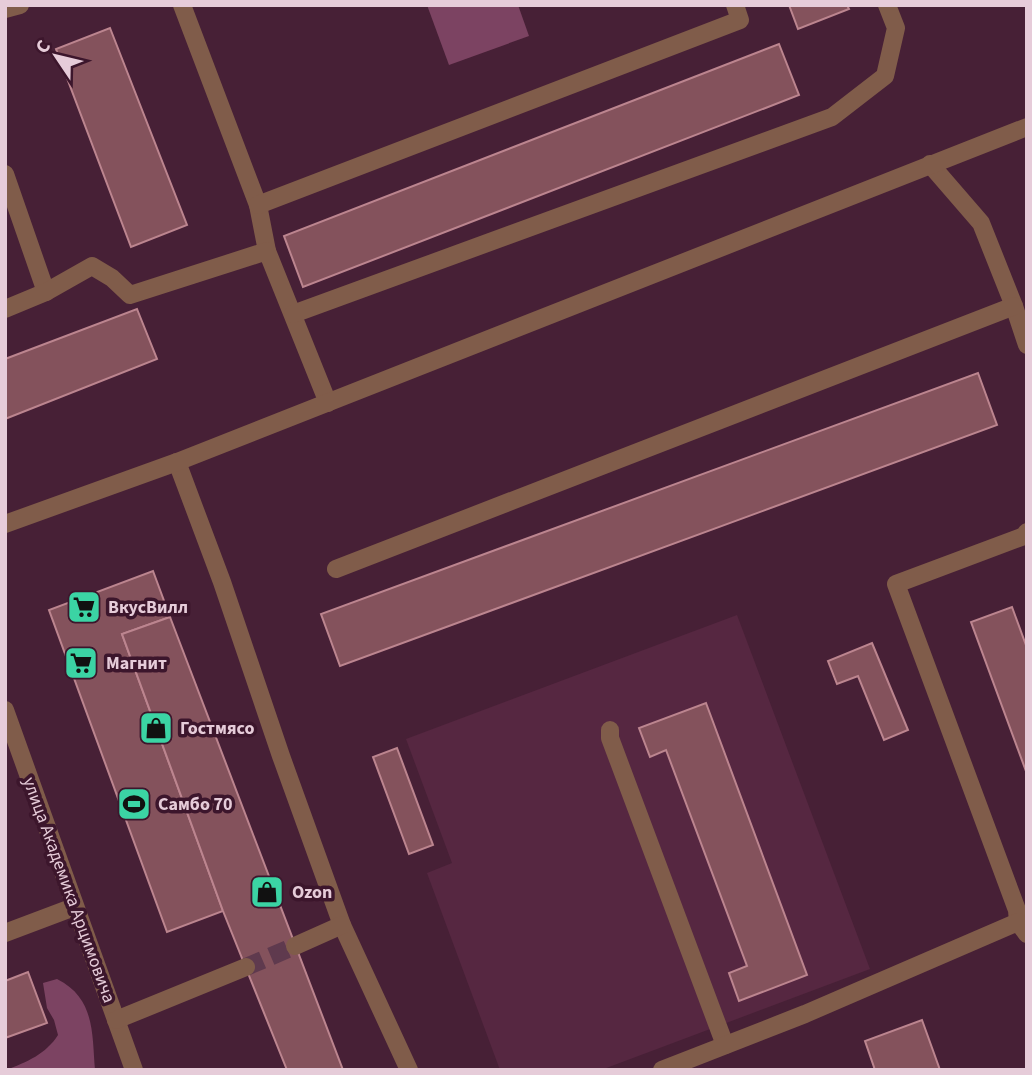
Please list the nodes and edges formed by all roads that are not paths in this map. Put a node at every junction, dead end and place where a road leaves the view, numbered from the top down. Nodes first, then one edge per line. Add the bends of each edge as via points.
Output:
1 (20, 5) edge
2 (183, 5) edge
3 (735, 5) edge
4 (887, 5) edge
5 (5, 9) edge
6 (1027, 127) edge
7 (930, 164) junction
8 (5, 174) edge
9 (258, 205) junction
10 (267, 251) junction
11 (46, 292) junction
12 (1014, 306) junction
13 (5, 309) edge
14 (293, 314) junction
15 (1027, 345) edge
16 (328, 403) junction
17 (177, 462) junction
18 (5, 524) edge
19 (1027, 532) edge
20 (336, 569) dead end
21 (5, 710) edge
22 (610, 730) dead end
23 (74, 907) junction
24 (342, 925) junction
25 (1022, 928) edge
26 (5, 933) edge
27 (295, 946) tunnel mouth
28 (246, 967) tunnel mouth
29 (116, 1020) junction
30 (725, 1045) junction
31 (134, 1070) edge
32 (409, 1070) edge
33 (662, 1070) edge

1 - 5 street
2 - 9 street
3 - 9 street via 740,20
4 - 14 street via 896,28 885,76 832,117
6 - 7 street
7 - 12 street via 981,223
7 - 16 street
8 - 11 street
9 - 10 street
10 - 11 street via 130,295 92,266
10 - 14 street
11 - 13 street
12 - 15 street
12 - 20 street
14 - 16 street
16 - 17 street
17 - 18 street
17 - 24 street
19 - 25 street via 896,584
21 - 23 street, улица Академика Арцимовича
22 - 30 street
23 - 26 street
23 - 29 street, улица Академика Арцимовича
24 - 27 street
24 - 32 street
25 - 30 street
28 - 29 street
29 - 31 street, улица Академика Арцимовича
30 - 33 street

